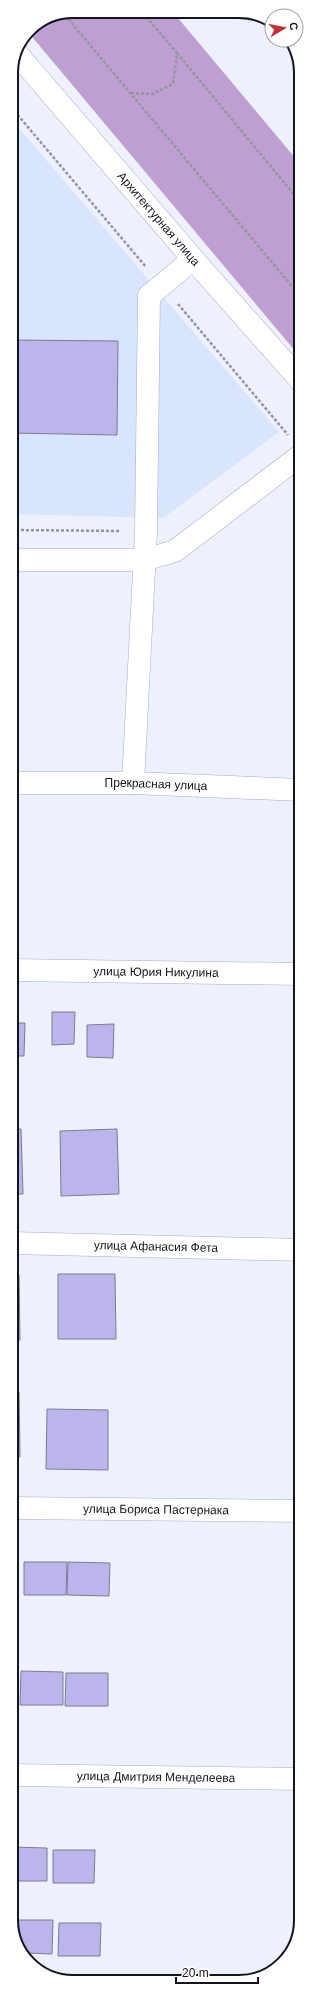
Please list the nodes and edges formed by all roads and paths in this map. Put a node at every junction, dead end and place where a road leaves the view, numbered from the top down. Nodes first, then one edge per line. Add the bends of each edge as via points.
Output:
1 (69, 18) edge
2 (147, 18) edge
3 (177, 53) junction
4 (20, 58) edge
5 (130, 93) junction
6 (294, 195) edge
7 (193, 259) junction
8 (294, 289) edge
9 (294, 373) edge
10 (294, 459) edge
11 (18, 560) edge
12 (144, 560) junction
13 (18, 783) edge
14 (133, 784) junction
15 (294, 790) edge
16 (18, 970) edge
17 (294, 974) edge
18 (18, 1243) edge
19 (294, 1250) edge
20 (18, 1508) edge
21 (294, 1511) edge
22 (18, 1774) edge
23 (294, 1779) edge

1 - 5 path
2 - 3 path
3 - 5 path via 173,84 152,94
3 - 6 path
4 - 7 street, Архитектурная улица
5 - 8 path
7 - 9 street, Архитектурная улица
7 - 12 street via 149,296
10 - 12 street via 176,551
11 - 12 street
12 - 14 street
13 - 14 street, Прекрасная улица
14 - 15 street, Прекрасная улица
16 - 17 street, улица Юрия Никулина
18 - 19 street, улица Афанасия Фета
20 - 21 street, улица Бориса Пастернака
22 - 23 street, улица Дмитрия Менделеева

